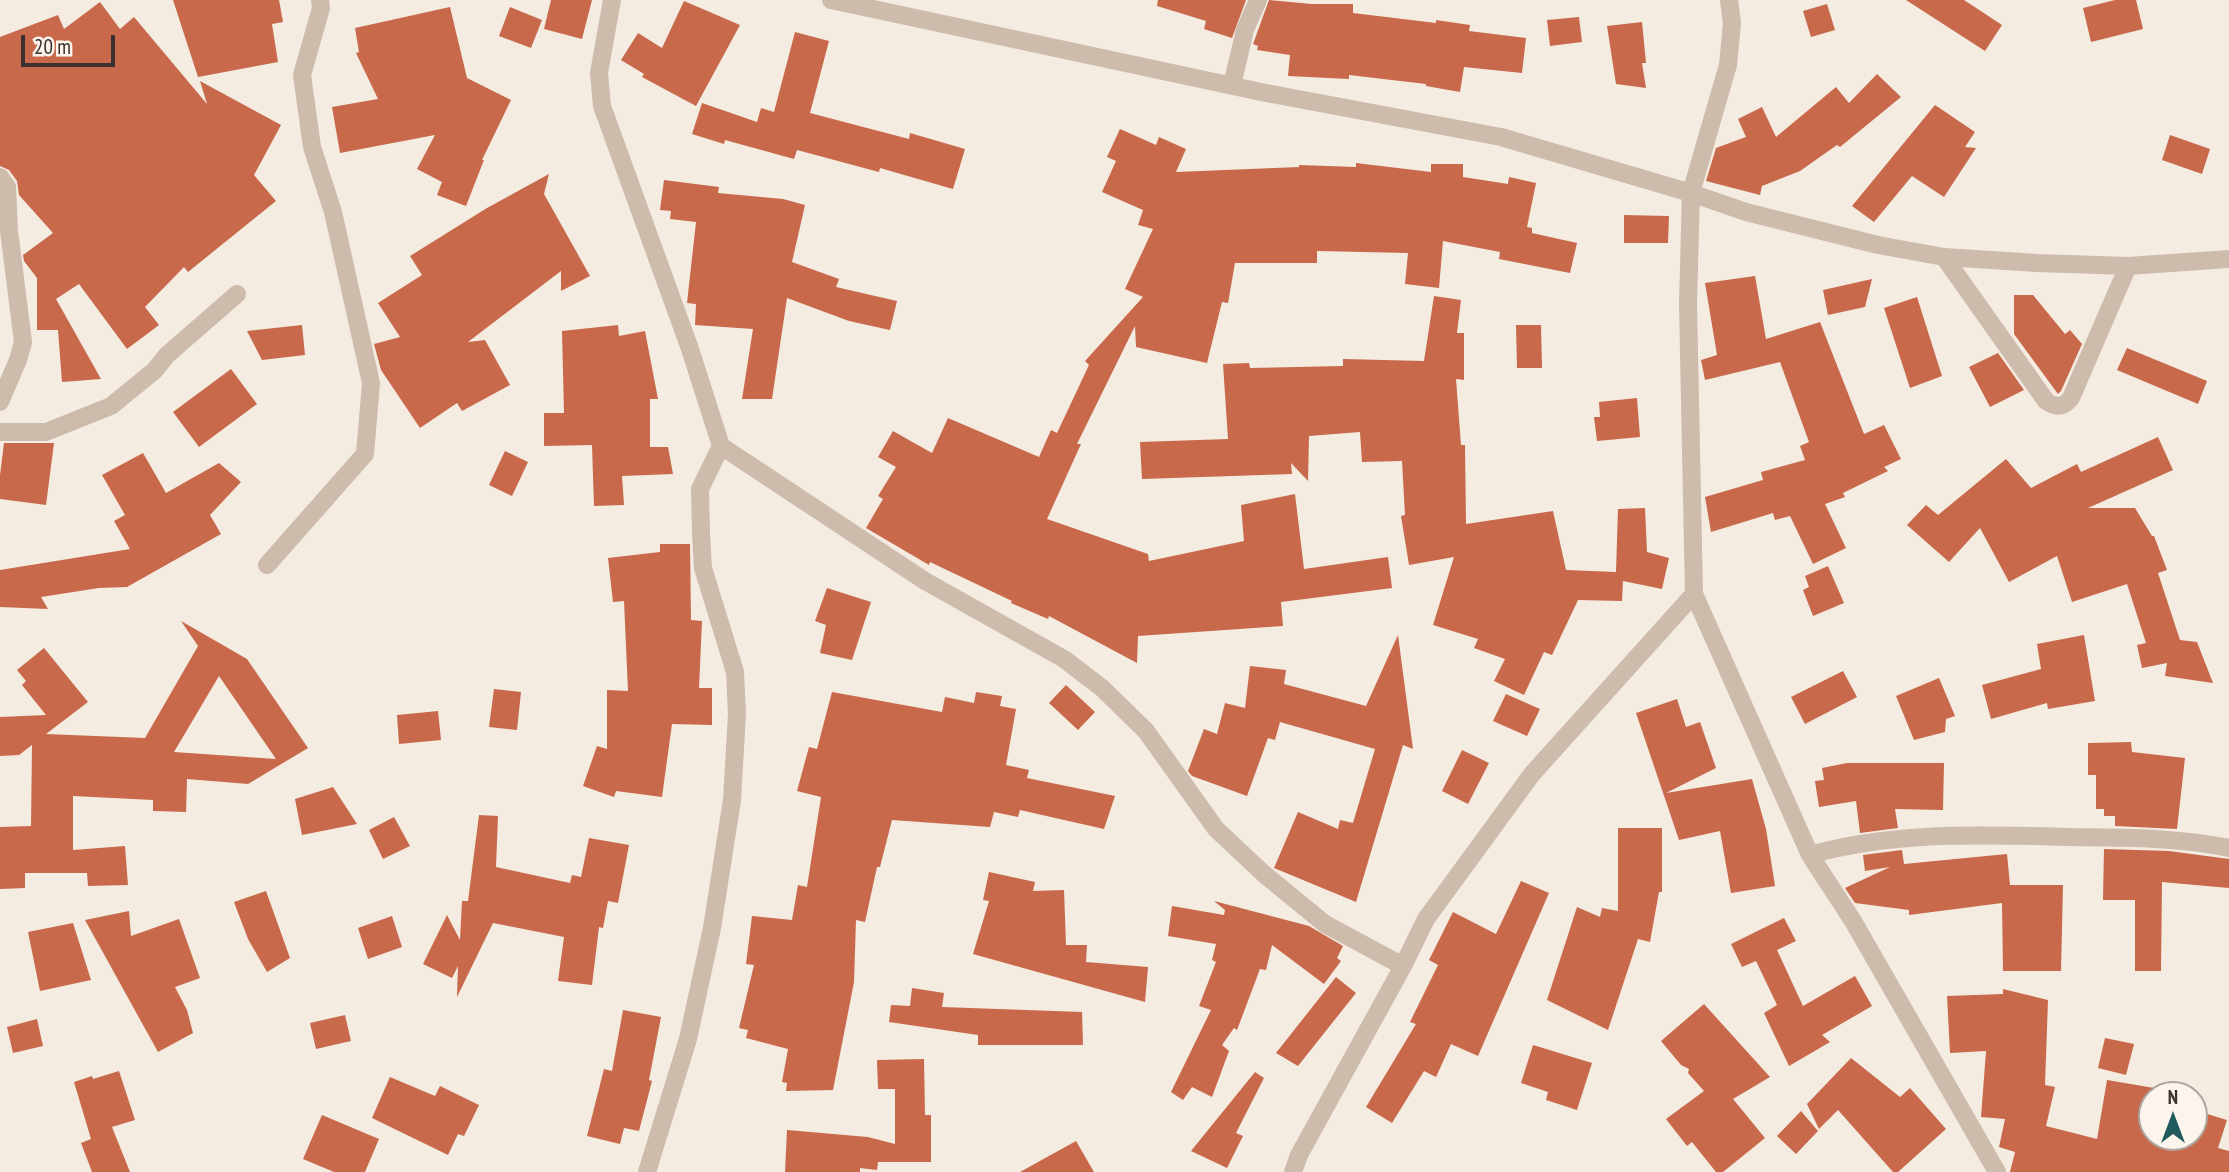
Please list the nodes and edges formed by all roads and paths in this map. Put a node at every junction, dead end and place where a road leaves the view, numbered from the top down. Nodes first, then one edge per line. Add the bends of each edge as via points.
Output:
1 (320, 0) edge
2 (612, 0) edge
3 (831, 0) edge
4 (1258, 0) edge
5 (1729, 0) edge
6 (1232, 85) junction
7 (0, 177) edge
8 (1691, 193) junction
9 (1944, 257) junction
10 (2229, 259) edge
11 (2128, 265) junction
12 (237, 294) dead end
13 (0, 402) edge
14 (0, 432) edge
15 (722, 446) junction
16 (267, 565) dead end
17 (1695, 594) junction
18 (2229, 848) edge
19 (1810, 855) junction
20 (1403, 966) junction
21 (647, 1172) edge
22 (1293, 1172) edge
23 (1997, 1172) edge

1 - 16 street via 302,75 312,147 333,212 371,383 365,454
2 - 15 street via 599,73 602,106
3 - 6 street
4 - 6 street via 1245,30
5 - 8 street via 1728,65
6 - 8 street via 1501,137
7 - 13 street via 7,187 23,342
8 - 9 street via 1813,230
8 - 17 street via 1688,304
9 - 11 street
9 - 11 street via 2046,401 2059,407 2071,398
10 - 11 street
12 - 14 street via 111,406 46,432
15 - 20 street via 925,581 1064,659 1102,688 1146,732 1216,829 1264,874 1325,924
15 - 21 street via 701,489 701,534 702,568 735,672 732,800 712,928 688,1039
17 - 19 street
17 - 20 street via 1532,774 1426,919
18 - 19 street via 2162,839 1978,834 1843,846
19 - 23 street via 1853,921
20 - 22 street via 1298,1155

